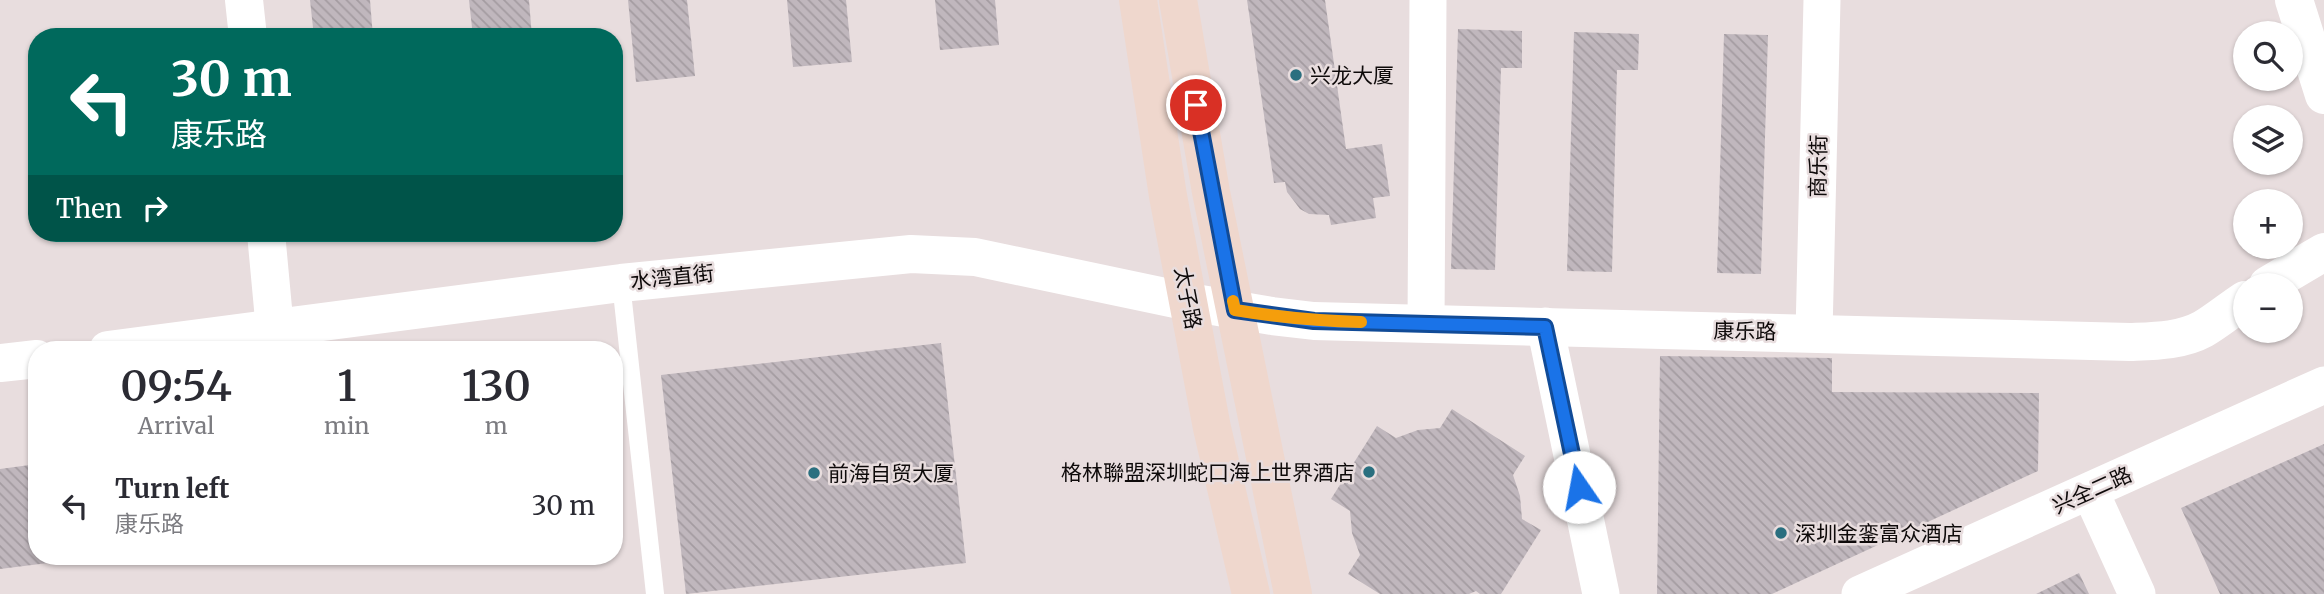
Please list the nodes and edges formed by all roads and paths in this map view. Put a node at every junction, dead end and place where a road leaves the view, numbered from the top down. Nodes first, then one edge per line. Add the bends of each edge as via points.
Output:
1 (244, 0) edge
2 (1138, 0) edge
3 (1178, 0) edge
4 (1428, 0) edge
5 (1822, 0) edge
6 (2294, 0) edge
7 (247, 28) edge
8 (2324, 95) edge
9 (267, 242) edge
10 (2324, 252) edge
11 (2288, 273) edge
12 (621, 283) junction
13 (1189, 302) junction
14 (2233, 308) edge
15 (1235, 310) junction
16 (1426, 324) junction
17 (1545, 327) junction
18 (275, 330) junction
19 (1814, 333) junction
20 (183, 341) edge
21 (28, 360) edge
22 (0, 363) edge
23 (2324, 385) edge
24 (2090, 491) junction
25 (655, 594) edge
26 (1251, 594) edge
27 (1293, 594) edge
28 (1601, 594) edge
29 (1860, 594) edge
30 (2137, 594) edge

1 - 7 street
2 - 13 main road, 太子路
3 - 15 main road, 太子路
4 - 16 street
5 - 19 street, 商乐街
6 - 8 street
9 - 18 street
10 - 11 street
12 - 13 street, 水湾直街 via 942,254 1003,262
12 - 18 street, 水湾直街
12 - 25 lane
13 - 15 street, 水湾直街
13 - 26 main road, 太子路 via 1212,428
14 - 19 street, 康乐路 via 2202,329 2149,341
15 - 16 street, 康乐路 via 1314,321
15 - 27 main road, 太子路
16 - 17 street, 康乐路
17 - 19 street, 康乐路
17 - 28 street
18 - 20 street, 水湾直街
21 - 22 street
23 - 24 street, 兴全二路
24 - 29 street, 兴全二路
24 - 30 street

